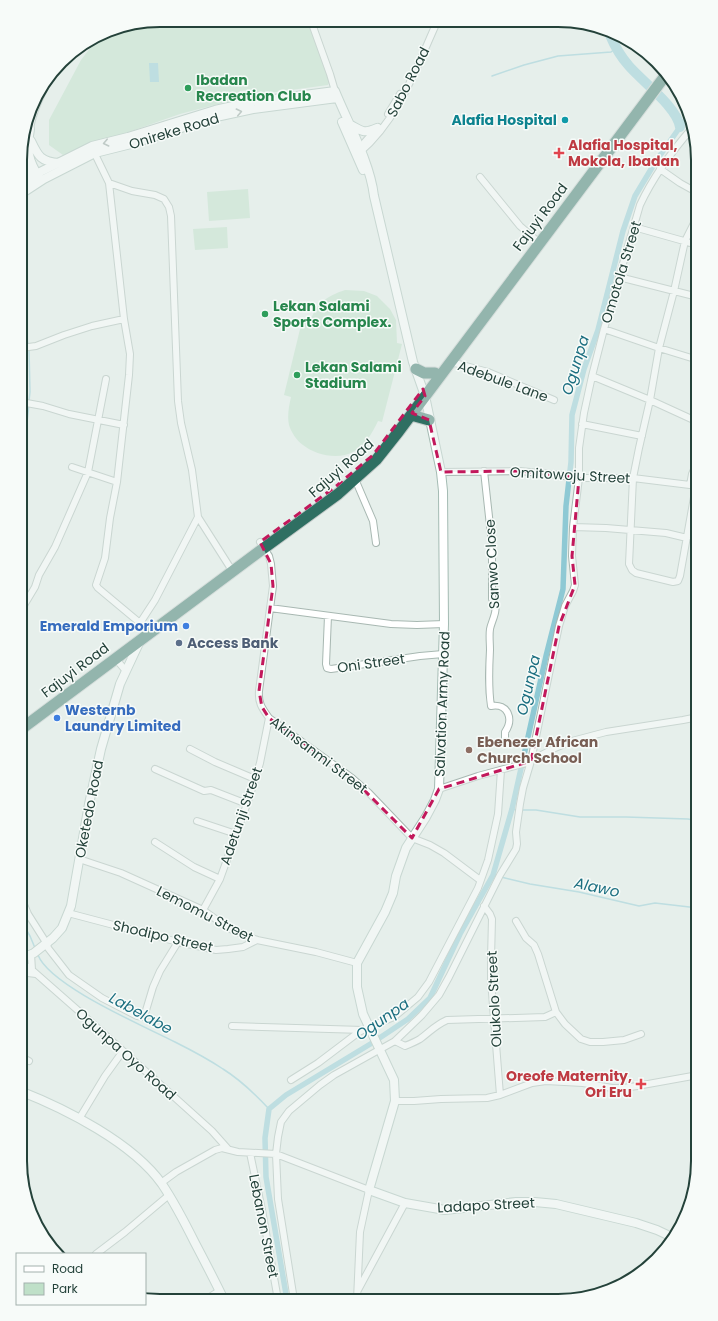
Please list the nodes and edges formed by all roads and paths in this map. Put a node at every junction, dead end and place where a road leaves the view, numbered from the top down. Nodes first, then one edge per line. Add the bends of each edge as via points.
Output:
1 (313, 27) edge
2 (431, 27) edge
3 (435, 27) edge
4 (659, 74) edge
5 (663, 78) edge
6 (652, 88) junction
7 (333, 95) junction
8 (349, 124) junction
9 (377, 128) junction
10 (30, 132) edge
11 (688, 133) edge
12 (29, 139) edge
13 (31, 141) junction
14 (93, 149) junction
15 (28, 152) junction
16 (358, 152) junction
17 (60, 163) junction
18 (660, 169) junction
19 (27, 172) edge
20 (41, 177) junction
21 (480, 177) dead end
22 (27, 182) edge
23 (109, 183) junction
24 (27, 189) edge
25 (691, 189) edge
26 (634, 227) junction
27 (691, 229) edge
28 (535, 239) junction
29 (685, 241) junction
30 (691, 243) edge
31 (619, 277) junction
32 (674, 291) junction
33 (691, 295) edge
34 (124, 319) junction
35 (604, 329) junction
36 (27, 347) edge
37 (659, 348) junction
38 (691, 358) edge
39 (451, 362) junction
40 (416, 369) junction
41 (435, 372) junction
42 (592, 376) junction
43 (106, 379) dead end
44 (424, 393) junction
45 (554, 400) dead end
46 (650, 400) junction
47 (27, 403) edge
48 (411, 415) junction
49 (98, 419) junction
50 (691, 419) edge
51 (429, 420) junction
52 (582, 424) junction
53 (124, 425) junction
54 (642, 436) junction
55 (72, 467) dead end
56 (484, 471) junction
57 (88, 472) junction
58 (441, 472) junction
59 (576, 478) junction
60 (633, 478) junction
61 (355, 479) junction
62 (117, 482) junction
63 (691, 485) edge
64 (691, 512) edge
65 (198, 517) junction
66 (573, 527) junction
67 (631, 531) junction
68 (687, 538) junction
69 (376, 543) dead end
70 (262, 545) junction
71 (231, 569) junction
72 (27, 599) edge
73 (270, 608) junction
74 (328, 616) junction
75 (444, 624) junction
76 (142, 627) junction
77 (140, 641) junction
78 (444, 654) junction
79 (114, 657) junction
80 (126, 670) junction
81 (27, 718) edge
82 (269, 718) junction
83 (691, 718) edge
84 (27, 725) edge
85 (505, 739) dead end
86 (190, 749) dead end
87 (529, 762) junction
88 (155, 769) dead end
89 (501, 770) junction
90 (255, 779) junction
91 (439, 789) junction
92 (247, 804) junction
93 (197, 821) dead end
94 (236, 834) junction
95 (412, 838) junction
96 (155, 842) dead end
97 (79, 859) junction
98 (220, 879) junction
99 (480, 880) junction
100 (484, 906) junction
101 (203, 910) junction
102 (27, 912) edge
103 (68, 913) junction
104 (516, 921) dead end
105 (257, 940) junction
106 (178, 942) junction
107 (46, 945) junction
108 (33, 953) junction
109 (27, 956) edge
110 (357, 963) junction
111 (27, 966) edge
112 (27, 972) edge
113 (34, 972) junction
114 (556, 1012) junction
115 (494, 1018) junction
116 (232, 1026) dead end
117 (368, 1030) junction
118 (641, 1034) dead end
119 (395, 1042) junction
120 (379, 1048) junction
121 (123, 1051) junction
122 (691, 1076) edge
123 (291, 1080) dead end
124 (27, 1094) edge
125 (500, 1096) junction
126 (395, 1101) junction
127 (79, 1119) junction
128 (228, 1149) junction
129 (252, 1153) junction
130 (274, 1154) junction
131 (161, 1183) junction
132 (369, 1190) junction
133 (168, 1195) junction
134 (405, 1203) junction
135 (668, 1235) edge
136 (97, 1253) edge
137 (219, 1291) junction
138 (357, 1292) joint
139 (214, 1294) edge
140 (221, 1294) edge
141 (277, 1294) edge
142 (293, 1294) edge

1 - 7 street via 330,74
2 - 9 street, Sabo Road via 403,89
3 - 16 street, Sabo Road via 398,107 377,136
4 - 6 highway, Fajuyi Road
5 - 6 highway, Fajuyi Road
6 - 28 highway, Fajuyi Road
6 - 39 highway, Fajuyi Road
7 - 8 main road, Salvation Army Road
7 - 14 main road, Onireke Road via 216,117 131,144
7 - 16 main road, Salvation Army Road
8 - 9 main road via 368,132
8 - 16 main road, Salvation Army Road
9 - 16 street, Sabo Road
10 - 13 main road
11 - 18 street, Omotola Street
12 - 15 main road
13 - 17 main road via 36,152 45,161
13 - 20 main road via 33,156
14 - 17 main road, Onireke Road
14 - 20 main road, Onireke Road
14 - 23 street
15 - 19 main road
15 - 20 main road
16 - 40 main road, Salvation Army Road via 374,196
17 - 20 main road, Onireke Road
18 - 25 street
18 - 26 street, Omotola Street via 648,188
20 - 22 main road, Onireke Road
20 - 24 main road, Onireke Road
21 - 28 street via 520,226
23 - 34 street
23 - 65 street via 155,195 164,199 169,207 178,401 192,470
26 - 29 street
26 - 31 street, Omotola Street
27 - 29 street
28 - 41 highway, Fajuyi Road
29 - 30 street
29 - 32 street
31 - 32 street
31 - 35 street, Omotola Street
32 - 33 street
32 - 37 street
34 - 36 street via 92,326
34 - 53 street via 129,343 130,375
35 - 37 street
35 - 42 street, Omotola Street
37 - 38 street
37 - 46 street
39 - 44 highway, Fajuyi Road
39 - 45 street, Adebule Lane via 488,372
40 - 41 highway via 424,374
40 - 44 main road, Salvation Army Road
41 - 44 highway, Fajuyi Road
42 - 46 street
42 - 52 street, Omotola Street
43 - 49 street
44 - 48 highway, Fajuyi Road
44 - 51 main road, Salvation Army Road
44 - 70 highway, Fajuyi Road via 373,455
46 - 50 street
46 - 54 street
47 - 49 street
48 - 51 highway
48 - 61 highway, Fajuyi Road via 386,448
49 - 53 street
49 - 57 street
51 - 58 main road, Salvation Army Road
52 - 54 street
52 - 59 street, Omotola Street
53 - 62 street
54 - 60 street
55 - 57 street
56 - 58 street, Omitowoju Street
56 - 59 street, Omitowoju Street via 520,471
56 - 85 street, Sanwo Close via 492,544 492,600 496,612 490,629 489,695 491,706 497,705 508,713
57 - 62 street
57 - 72 street via 55,547
58 - 75 main road, Salvation Army Road via 444,509
59 - 60 street, Omitowoju Street
59 - 66 street, Omotola Street
60 - 63 street, Omitowoju Street
60 - 67 street
61 - 69 street via 373,521
61 - 70 highway, Fajuyi Road via 338,494
62 - 76 street via 105,558 96,585
64 - 68 street
65 - 71 street
65 - 76 street
66 - 67 street
66 - 87 street, Omotola Street via 575,585 559,626
67 - 68 street via 666,533
67 - 68 street via 629,564 632,570 636,574 673,582 678,581 680,576
70 - 71 highway, Fajuyi Road
70 - 73 street, Akinsanmi Street via 269,556 273,575
71 - 76 highway, Fajuyi Road
71 - 77 highway, Fajuyi Road
73 - 74 street
73 - 82 street, Akinsanmi Street via 258,700
74 - 75 street via 391,624
74 - 78 street, Oni Street via 326,664 330,669
75 - 78 main road, Salvation Army Road
76 - 79 highway, Fajuyi Road
77 - 79 highway, Fajuyi Road
77 - 80 main road, Oketedo Road
78 - 91 main road, Salvation Army Road
79 - 80 street
79 - 81 highway, Fajuyi Road
79 - 84 highway, Fajuyi Road
80 - 97 main road, Oketedo Road via 114,702 102,749
82 - 90 street, Adetunji Street
82 - 95 street, Akinsanmi Street via 352,778
83 - 87 street via 606,732 572,741
86 - 90 street
87 - 89 street
87 - 100 street, Omotola Street via 519,810 516,849
88 - 92 street via 204,791 211,790
89 - 91 street
89 - 99 street via 498,814 488,860
90 - 92 street, Adetunji Street
91 - 95 main road, Salvation Army Road
92 - 94 street, Adetunji Street
93 - 94 street
94 - 98 street, Adetunji Street
95 - 99 street via 444,853
95 - 110 main road, Salvation Army Road via 400,862 393,893 385,912
96 - 98 street via 194,867
97 - 101 street, Lemomu Street via 120,873
97 - 103 main road, Oketedo Road
98 - 101 street, Adetunji Street
99 - 117 street via 460,925 418,997 394,1018
100 - 115 street, Olukolo Street via 492,919
100 - 119 street, Omotola Street via 439,995
101 - 105 street, Lemomu Street via 228,928
102 - 107 street
103 - 106 street, Shodipo Street
103 - 107 main road, Oketedo Road via 62,928
104 - 114 street via 538,954
105 - 106 street, Shodipo Street via 243,947 216,950
105 - 110 street, Lemomu Street
106 - 107 street via 160,971 144,1017 102,998 69,975
107 - 108 main road, Oketedo Road
108 - 109 main road, Oketedo Road
108 - 113 street
110 - 117 main road, Salvation Army Road via 357,987
111 - 113 street, Ogunpa Oyo Road
112 - 113 street
113 - 121 street, Ogunpa Oyo Road
114 - 115 street via 545,1017
114 - 118 street via 573,1032 586,1041 624,1040
115 - 119 street via 447,1020 437,1024 413,1043 405,1046
115 - 125 street, Olukolo Street
116 - 117 street
117 - 120 main road, Salvation Army Road
117 - 123 street
119 - 120 street, Omotola Street
120 - 126 main road, Salvation Army Road via 394,1080
120 - 130 street, Omotola Street via 334,1075 289,1111 281,1122
121 - 127 street
121 - 128 street, Ogunpa Oyo Road via 212,1131
122 - 125 street via 623,1088 583,1082 546,1081 532,1083
124 - 127 main road
125 - 126 street
126 - 132 main road, Salvation Army Road
127 - 131 main road via 137,1157
128 - 129 street, Lebanon Street
128 - 131 street via 215,1150
129 - 130 street, Lebanon Street
129 - 141 street, Lebanon Street
130 - 132 street, Lebanon Street
130 - 142 street, Omotola Street via 278,1199
131 - 133 main road
132 - 134 main road, Ladapo Street
132 - 138 street via 360,1232
133 - 136 street
133 - 137 main road
134 - 135 main road, Ladapo Street via 444,1210 516,1202 556,1204 658,1230
134 - 138 street
137 - 139 street
137 - 140 main road

